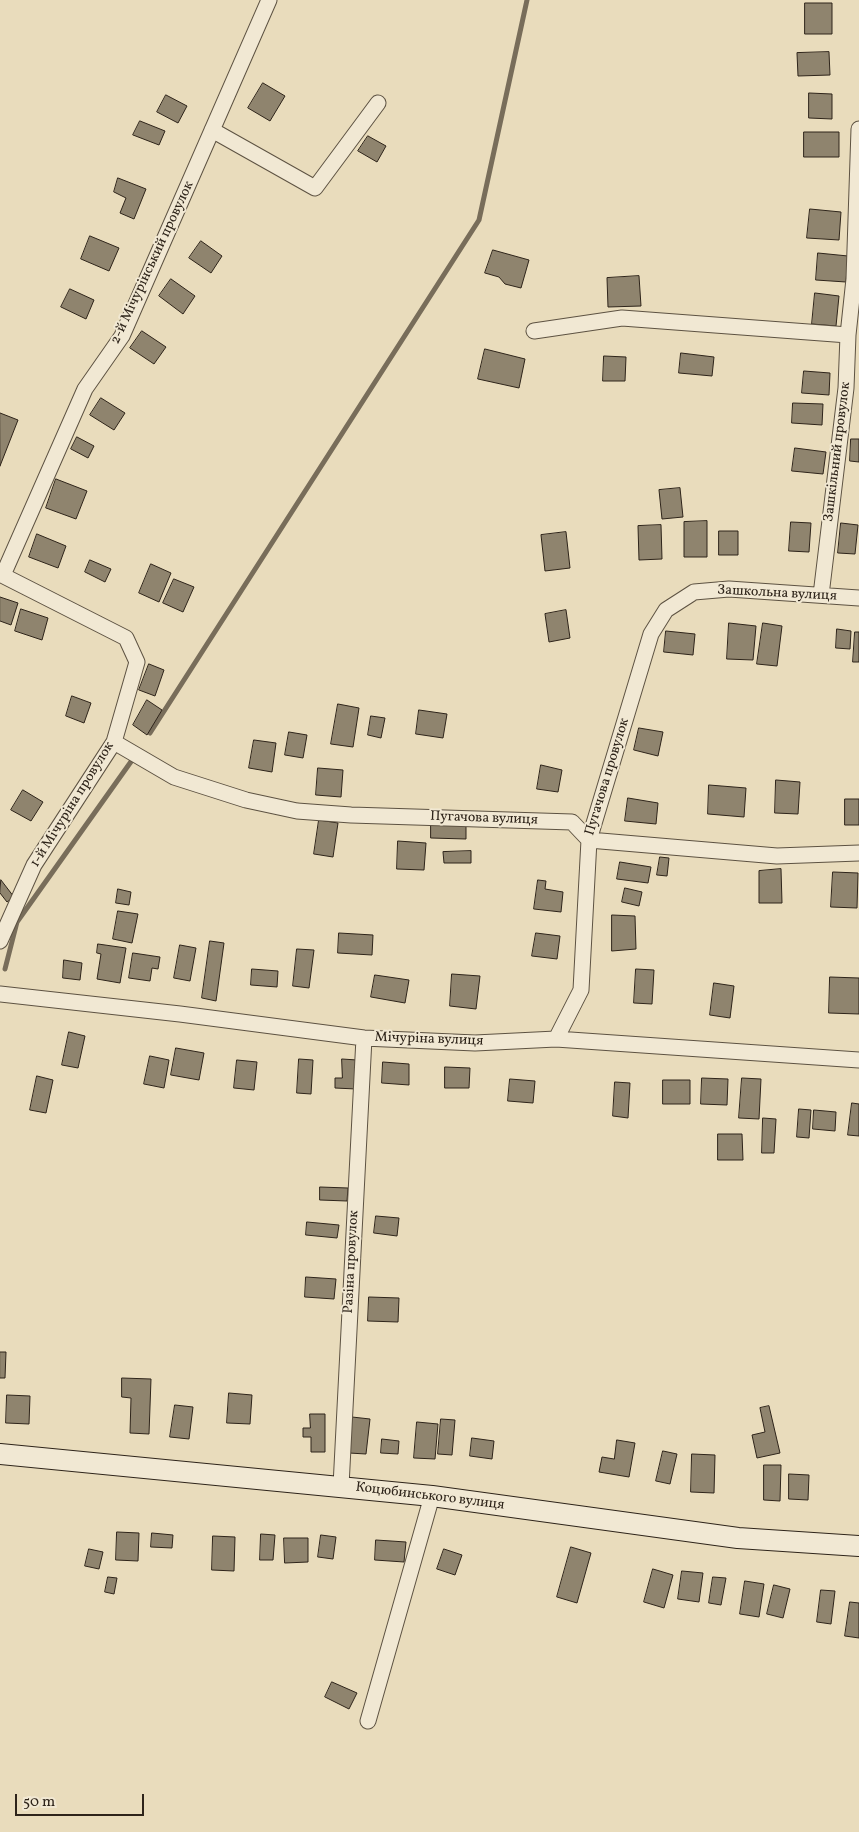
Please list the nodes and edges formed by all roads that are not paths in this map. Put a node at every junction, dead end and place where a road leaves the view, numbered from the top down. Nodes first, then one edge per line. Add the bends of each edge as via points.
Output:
1 (270, 0) edge
2 (378, 103) dead end
3 (859, 129) edge
4 (212, 130) junction
5 (534, 331) dead end
6 (848, 335) junction
7 (1, 574) edge
8 (694, 592) joint
9 (821, 595) junction
10 (859, 598) edge
11 (114, 742) junction
12 (588, 840) junction
13 (859, 853) edge
14 (0, 941) edge
15 (0, 994) edge
16 (364, 1038) junction
17 (556, 1039) junction
18 (859, 1060) edge
19 (0, 1454) edge
20 (341, 1486) junction
21 (432, 1496) junction
22 (859, 1546) edge
23 (368, 1721) dead end

1 - 4 street, 2-й Мічурінський провулок
2 - 4 street via 315,188
3 - 6 street, Зашкільний провулок via 854,279
4 - 7 street, 2-й Мічурінський провулок via 122,336 85,389
5 - 6 street via 622,318
6 - 9 street, Зашкільний провулок via 846,388
7 - 11 street, 1-й Мічуріна провулок via 126,638 137,662
8 - 9 street, Зашкольна вулиця via 730,589
8 - 12 street, Пугачова провулок via 666,610 651,634
9 - 10 street, Зашкольна вулиця
11 - 12 street, Пугачова вулиця via 174,777 246,800 297,811 572,822
11 - 14 street, 1-й Мічуріна провулок via 34,865
12 - 13 street via 777,856
12 - 17 street, Пугачова провулок via 581,990
15 - 16 street, Мічуріна вулиця
16 - 17 street, Мічуріна вулиця via 475,1043
16 - 20 street, Разіна провулок
17 - 18 street, Мічуріна вулиця
19 - 20 street, Коцюбинського вулиця
20 - 21 street, Коцюбинського вулиця
21 - 22 street, Коцюбинського вулиця via 738,1538
21 - 23 street

